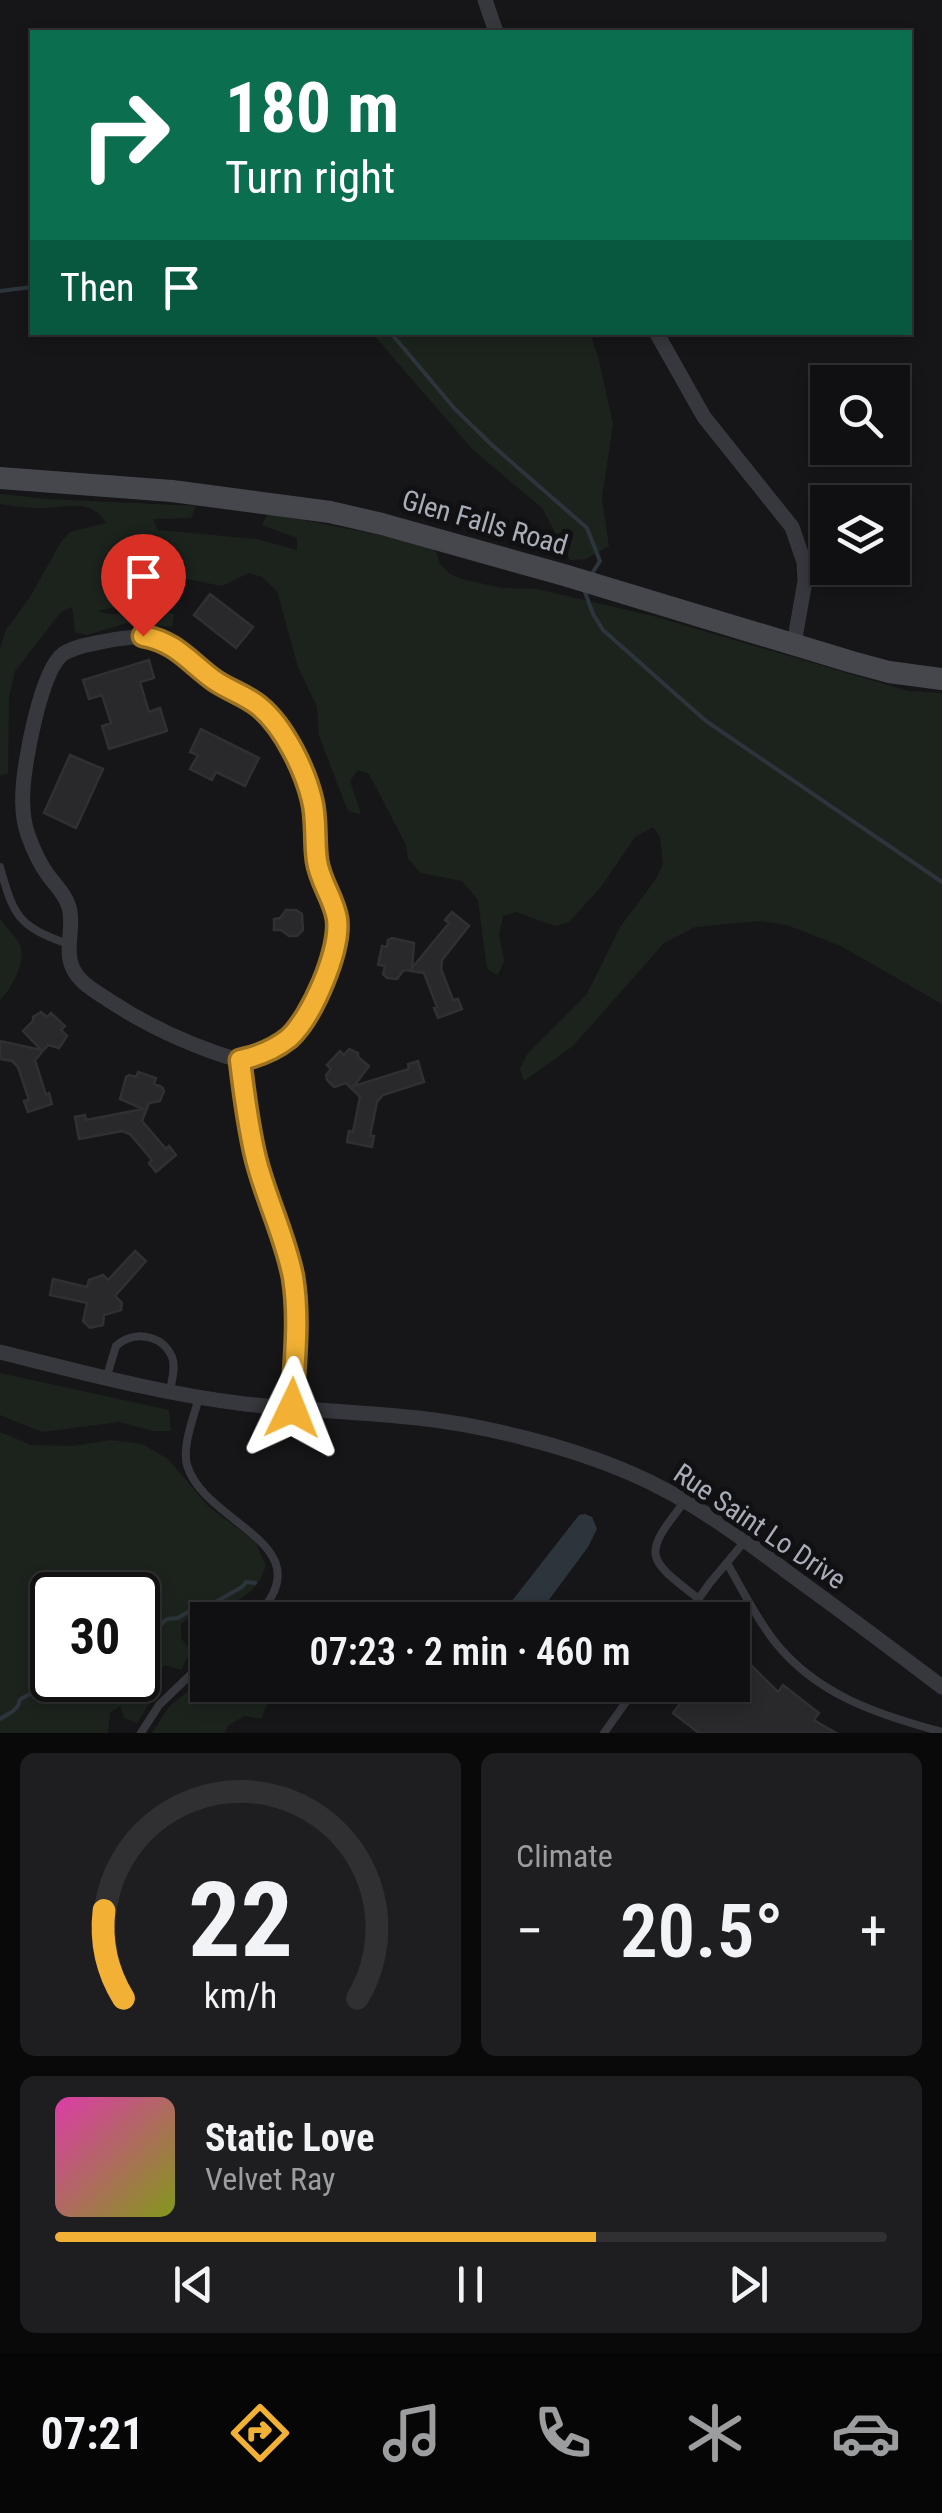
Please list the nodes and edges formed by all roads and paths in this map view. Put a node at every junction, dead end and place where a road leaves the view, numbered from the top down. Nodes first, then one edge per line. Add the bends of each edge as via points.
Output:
1 (486, 0) edge
2 (495, 30) edge
3 (658, 335) edge
4 (0, 478) edge
5 (794, 644) junction
6 (942, 678) edge
7 (0, 867) edge
8 (68, 944) junction
9 (240, 1060) junction
10 (0, 1352) edge
11 (106, 1378) junction
12 (170, 1391) junction
13 (199, 1397) junction
14 (292, 1408) junction
15 (686, 1502) junction
16 (746, 1540) junction
17 (727, 1563) junction
18 (698, 1599) junction
19 (269, 1602) edge
20 (696, 1602) edge
21 (190, 1674) edge
22 (942, 1688) edge
23 (626, 1702) edge
24 (942, 1732) edge
25 (141, 1733) edge
26 (604, 1733) edge

1 - 2 street
3 - 5 street via 704,417 792,527 805,581
4 - 5 street, Glen Falls Road via 330,512
5 - 6 street, Glen Falls Road via 888,672
7 - 8 lane via 26,925
8 - 9 street via 68,960 82,982 158,1030
8 - 9 street via 65,895 40,863 22,811 36,716 62,655 129,637 157,639 258,704 283,733 313,802 317,862 336,918 328,968 304,1020 275,1048
9 - 14 street via 256,1160 293,1278
10 - 11 street, Rue Saint Lo Drive
11 - 12 street, Rue Saint Lo Drive
11 - 12 lane via 116,1346 144,1336 172,1358
12 - 13 street, Rue Saint Lo Drive
13 - 14 street, Rue Saint Lo Drive
13 - 19 lane via 186,1461 206,1497 271,1551 276,1589
14 - 15 street, Rue Saint Lo Drive via 422,1418 502,1433 628,1472
15 - 16 street, Rue Saint Lo Drive
15 - 18 lane via 654,1549 667,1574
16 - 17 lane
16 - 22 street, Rue Saint Lo Drive
17 - 18 lane
17 - 24 lane via 774,1642 798,1666 857,1705
18 - 20 lane
21 - 25 lane
23 - 26 lane

